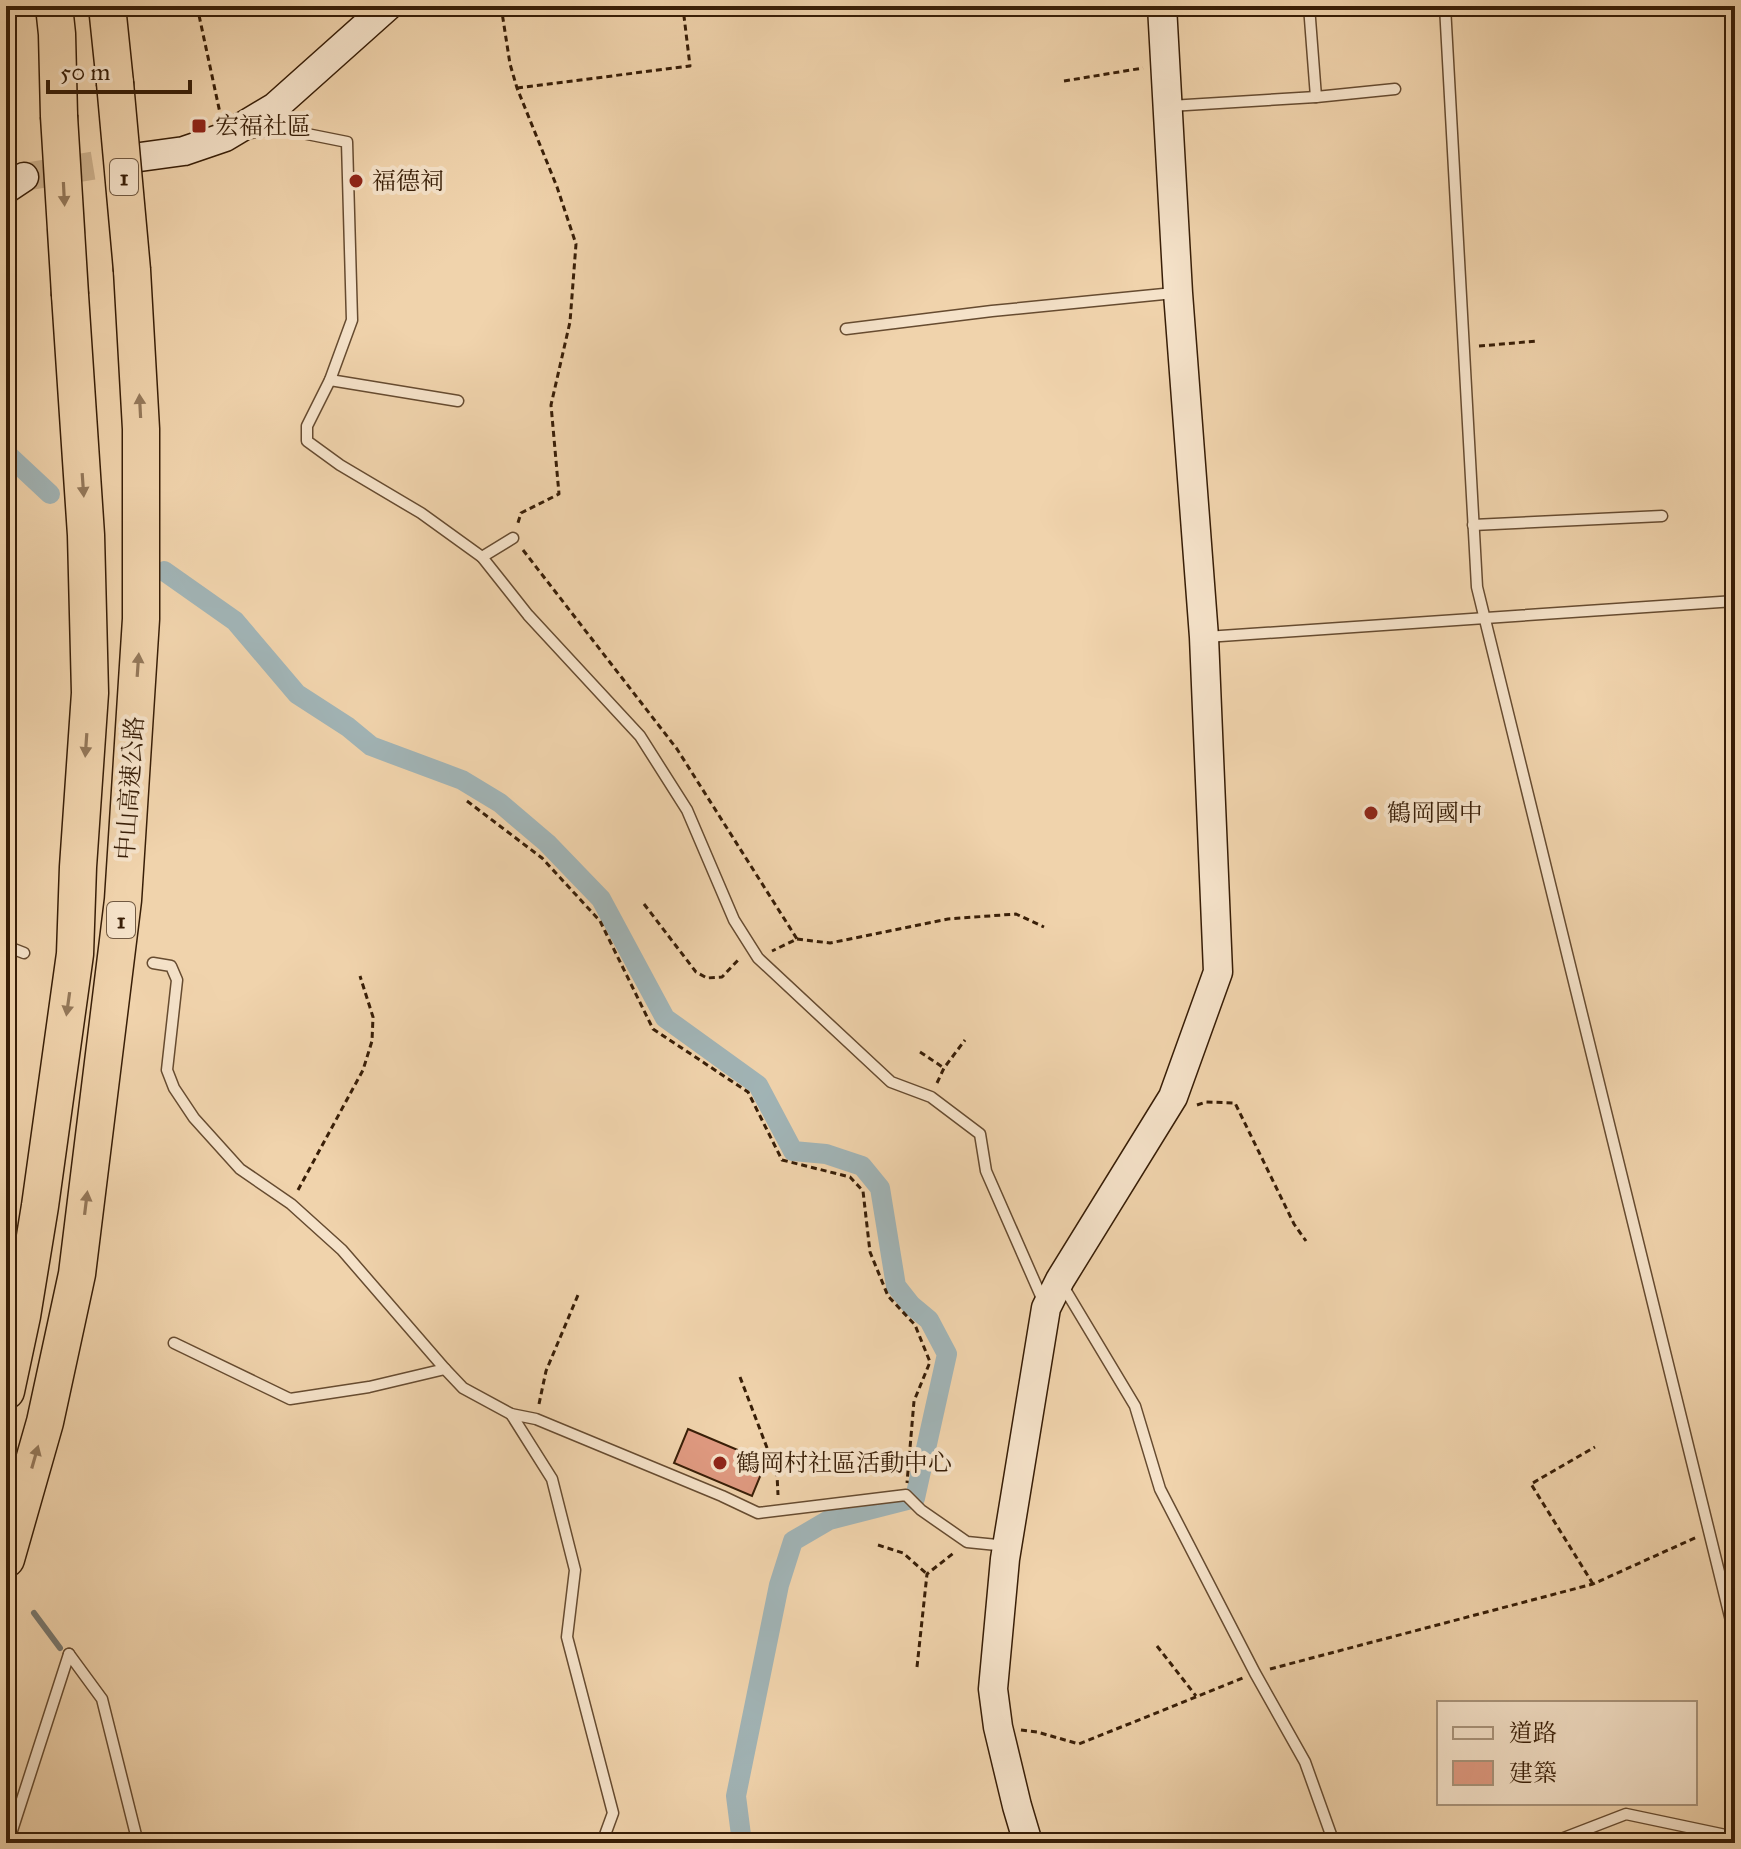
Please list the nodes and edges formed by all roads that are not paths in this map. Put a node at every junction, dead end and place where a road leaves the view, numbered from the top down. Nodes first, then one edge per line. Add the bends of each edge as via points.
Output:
1 (54, 6) edge
2 (107, 6) edge
3 (1162, 6) edge
4 (1309, 6) edge
5 (1445, 6) edge
6 (372, 16) edge
7 (1395, 89) dead end
8 (1316, 97) junction
9 (1168, 106) junction
10 (225, 137) junction
11 (140, 157) tunnel mouth
12 (1178, 293) junction
13 (846, 329) dead end
14 (330, 380) junction
15 (458, 401) dead end
16 (1662, 516) dead end
17 (1473, 525) junction
18 (513, 538) road end
19 (482, 557) junction
20 (1735, 601) edge
21 (1484, 618) junction
22 (1204, 637) junction
23 (6, 946) edge
24 (24, 953) dead end
25 (153, 963) dead end
26 (1060, 1280) junction
27 (1046, 1308) junction
28 (174, 1343) dead end
29 (445, 1369) junction
30 (6, 1391) edge
31 (511, 1414) junction
32 (1007, 1546) junction
33 (6, 1559) edge
34 (1735, 1637) edge
35 (1735, 1837) edge
36 (8, 1843) edge
37 (138, 1843) edge
38 (602, 1843) edge
39 (1028, 1843) edge
40 (1334, 1843) edge
41 (1541, 1843) edge

1 -> 30 highway, 中山高速公路 / 1, bridge via 86,535 90,693 75,954 40,1206
33 -> 2 highway, 中山高速公路 / 1, bridge via 45,1422 77,1274 123,900 141,619 141,429
3 - 9 street
4 - 8 lane
5 - 17 lane
6 - 10 street via 275,107
7 - 8 lane
8 - 9 lane
9 - 12 street
10 - 11 street via 184,151
10 - 14 lane via 282,129 347,142 352,320
12 - 13 lane
12 - 22 street
14 - 15 lane
14 - 19 lane via 307,426 307,441
16 - 17 lane
17 - 21 lane
18 - 19 lane
19 - 27 lane via 640,736 687,810 734,920 758,958 891,1082 931,1097 980,1134 986,1171
20 - 21 lane
21 - 22 lane
21 - 34 lane
22 - 26 street via 1218,972 1173,1097
23 - 24 lane
25 - 29 lane via 171,966 177,980 167,1070 194,1118 240,1169 291,1204 342,1250
26 - 27 street
26 - 40 lane via 1135,1406 1160,1489 1305,1762
27 - 32 street
28 - 29 lane via 290,1399
29 - 31 lane via 463,1388
31 - 32 lane via 536,1419 758,1513 906,1495 967,1542
31 - 38 lane via 552,1479 575,1570 567,1637 613,1813
32 - 39 street via 993,1689
35 - 41 lane via 1626,1814
36 - 37 lane via 69,1654 102,1699

